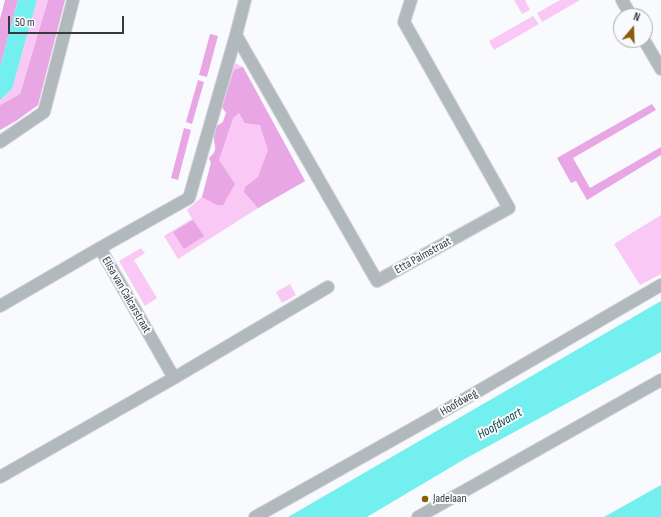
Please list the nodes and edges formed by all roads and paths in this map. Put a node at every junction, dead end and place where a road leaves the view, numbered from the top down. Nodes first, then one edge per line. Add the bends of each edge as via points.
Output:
1 (73, 0) edge
2 (245, 0) edge
3 (411, 0) edge
4 (236, 35) junction
5 (649, 48) edge
6 (661, 69) edge
7 (0, 142) edge
8 (100, 248) junction
9 (661, 286) edge
10 (328, 287) dead end
11 (0, 306) edge
12 (174, 378) junction
13 (661, 380) edge
14 (0, 477) edge
15 (255, 517) edge
16 (418, 517) edge

1 - 7 street via 44,112
2 - 4 street
3 - 4 street, Etta Palmstraat via 404,22 509,208 377,281
4 - 8 street via 189,198
5 - 6 street
8 - 11 street, Elisa van Calcarstraat
8 - 12 street, Elisa van Calcarstraat
9 - 15 street, Hoofdweg via 444,412
10 - 12 street
12 - 14 street
13 - 16 street

